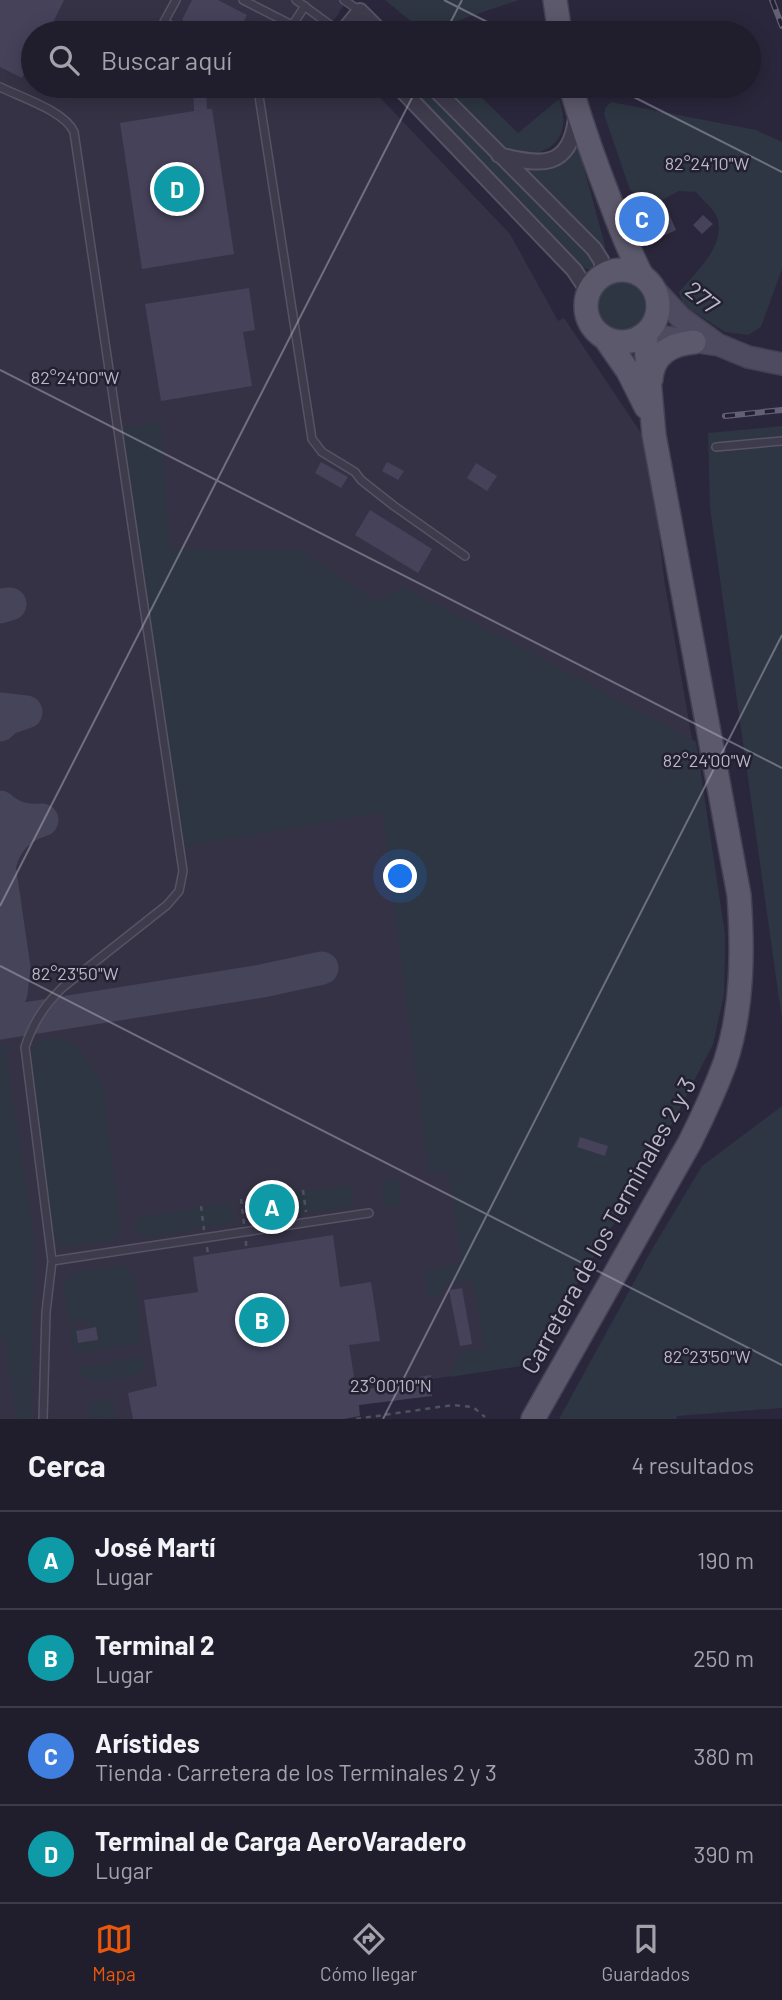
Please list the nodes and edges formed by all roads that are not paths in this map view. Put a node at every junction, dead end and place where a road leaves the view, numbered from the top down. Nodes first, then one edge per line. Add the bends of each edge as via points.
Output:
1 (176, 0) edge
2 (243, 0) edge
3 (296, 0) edge
4 (344, 0) edge
5 (555, 0) edge
6 (305, 6) junction
7 (360, 11) junction
8 (165, 21) edge
9 (284, 21) edge
10 (295, 21) edge
11 (325, 21) edge
12 (351, 21) edge
13 (370, 21) edge
14 (558, 21) edge
15 (0, 87) edge
16 (21, 97) edge
17 (23, 98) edge
18 (260, 98) edge
19 (410, 98) edge
20 (444, 98) edge
21 (574, 98) edge
22 (577, 109) junction
23 (499, 155) junction
24 (600, 176) junction
25 (607, 272) junction
26 (648, 283) junction
27 (588, 291) junction
28 (645, 334) junction
29 (605, 338) junction
30 (694, 342) junction
31 (719, 345) junction
32 (782, 364) edge
33 (650, 386) junction
34 (654, 435) junction
35 (782, 441) edge
36 (716, 446) dead end
37 (465, 556) dead end
38 (369, 1213) dead end
39 (52, 1261) junction
40 (43, 1419) edge
41 (533, 1419) edge

1 - 8 lane
2 - 9 lane
3 - 6 lane
4 - 7 lane
5 - 14 main road
6 - 10 lane
6 - 11 lane
7 - 12 street
7 - 13 street
15 - 16 lane
17 - 39 lane via 60,116 74,132 183,871 174,898 62,988 31,1028 25,1047
18 - 37 lane via 312,439 322,452
19 - 27 street via 575,270
20 - 23 street
21 - 22 main road
22 - 23 street via 574,134 566,150 550,162 530,163
22 - 24 main road
23 - 25 street via 594,249
24 - 25 main road via 613,251
24 - 26 main road via 632,256
25 - 26 main road via 626,270
25 - 27 main road
26 - 28 main road via 657,299 657,314
26 - 31 street, 277 via 680,317
27 - 29 main road via 588,320
28 - 29 main road via 630,341
28 - 30 street, 277
28 - 33 main road, Carretera de los Terminales 2 y 3
29 - 34 main road, Carretera de los Terminales 2 y 3 via 644,400
30 - 31 street, 277
30 - 33 main road via 672,346 660,356
31 - 32 street, 277
33 - 34 main road, Carretera de los Terminales 2 y 3
34 - 41 main road, Carretera de los Terminales 2 y 3 via 739,895 741,961 736,1013 710,1103
35 - 36 lane
38 - 39 lane
39 - 40 lane

